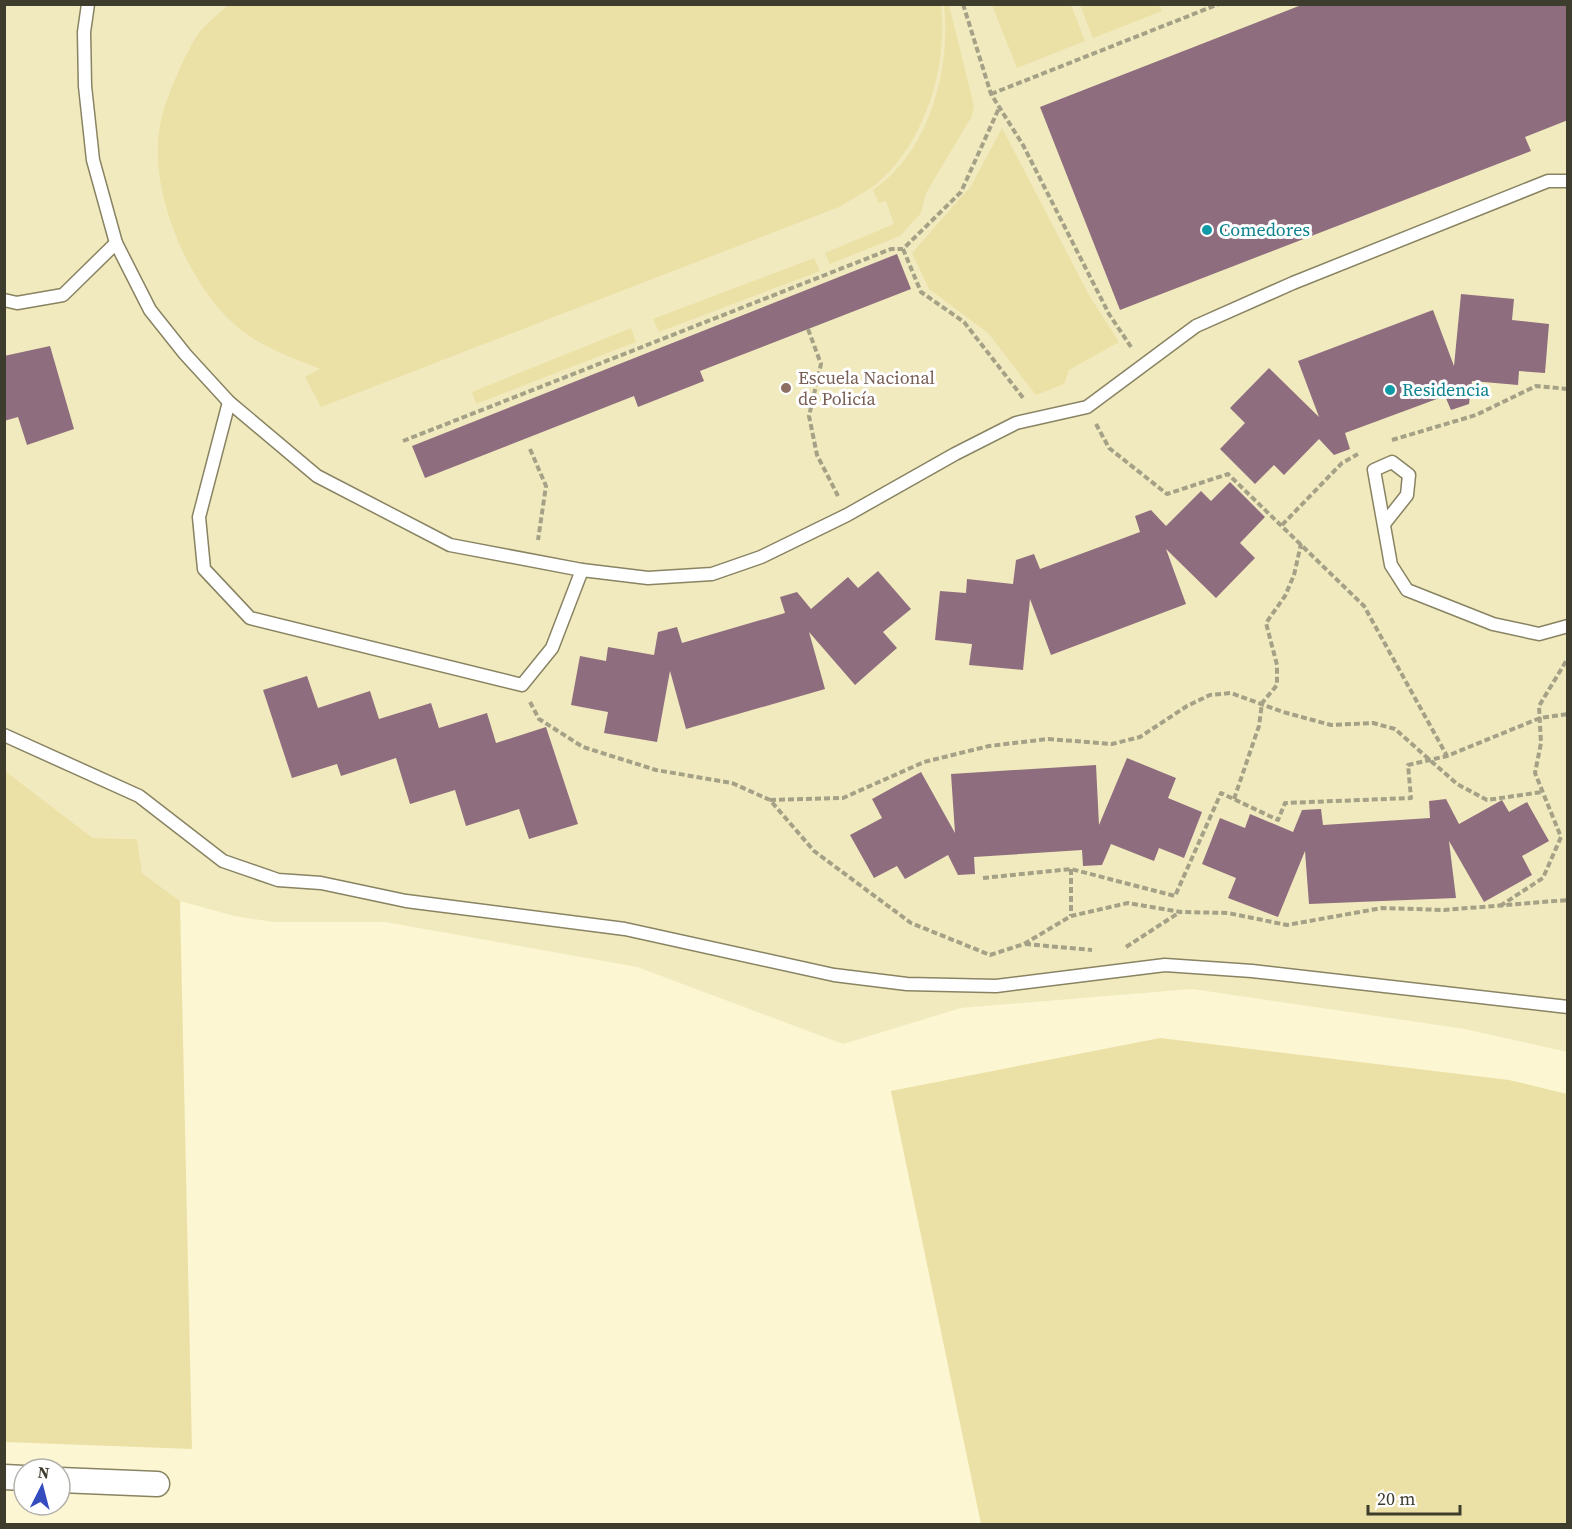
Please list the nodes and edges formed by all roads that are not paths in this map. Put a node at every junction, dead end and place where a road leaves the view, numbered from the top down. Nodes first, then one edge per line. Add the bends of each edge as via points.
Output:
1 (88, 4) edge
2 (1568, 181) edge
3 (116, 243) junction
4 (4, 300) edge
5 (229, 402) junction
6 (1384, 524) junction
7 (582, 570) junction
8 (1568, 626) edge
9 (4, 735) edge
10 (1568, 1007) edge
11 (72, 1480) edge
12 (157, 1484) dead end

1 - 3 lane via 85,86 93,160
2 - 7 lane via 1548,181 1196,326 1087,407 1016,423 761,557 712,574 648,578
3 - 4 lane via 63,295 17,303
3 - 5 lane via 150,310
5 - 7 lane via 317,476 450,545
5 - 7 lane via 199,517 204,569 250,618 522,685 552,648
6 - 6 lane via 1374,470 1392,462 1409,475 1407,495
6 - 8 lane via 1391,565 1407,590 1493,624 1539,634
9 - 10 lane via 139,796 223,861 278,880 321,883 406,901 625,929 834,975 907,984 996,986 1165,965 1252,971
11 - 12 street

